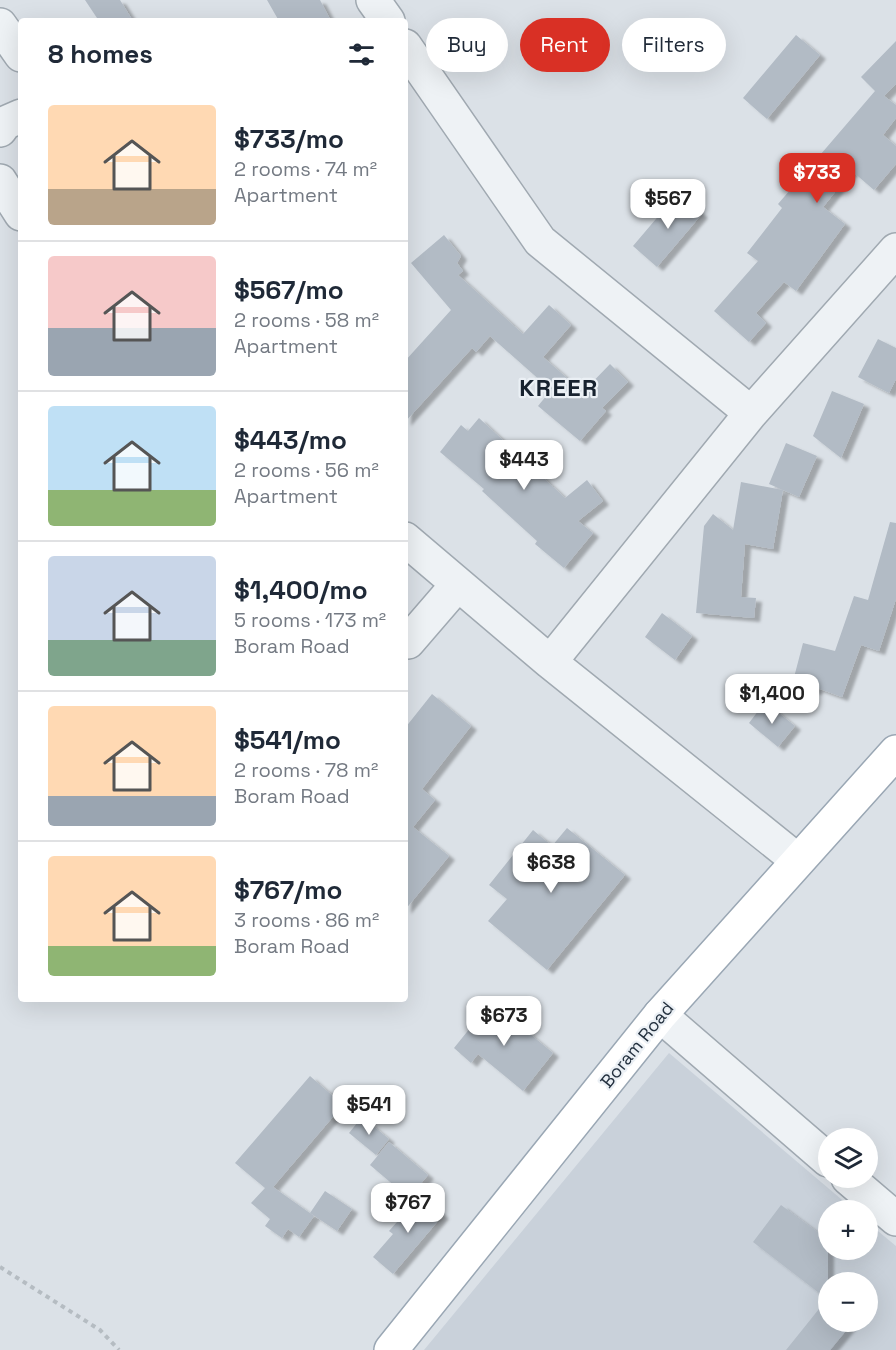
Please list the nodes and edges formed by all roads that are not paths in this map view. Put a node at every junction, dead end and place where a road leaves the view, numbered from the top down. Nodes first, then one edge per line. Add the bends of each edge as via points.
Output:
1 (373, 0) edge
2 (386, 18) edge
3 (0, 25) edge
4 (408, 49) edge
5 (18, 51) edge
6 (18, 117) edge
7 (0, 130) edge
8 (0, 181) edge
9 (18, 209) edge
10 (896, 250) edge
11 (751, 413) junction
12 (408, 542) edge
13 (458, 584) junction
14 (408, 642) edge
15 (550, 662) junction
16 (896, 752) edge
17 (797, 860) junction
18 (660, 1015) junction
19 (818, 1152) edge
20 (860, 1188) edge
21 (896, 1219) edge
22 (391, 1350) edge

1 - 2 street
3 - 5 street
4 - 11 street via 540,240
6 - 7 street
8 - 9 street
10 - 11 street
11 - 15 street
12 - 13 street
13 - 14 street
13 - 15 street
15 - 17 street
16 - 17 main road, Boram Road
17 - 18 main road, Boram Road
18 - 19 street
18 - 22 main road, Boram Road
20 - 21 street

